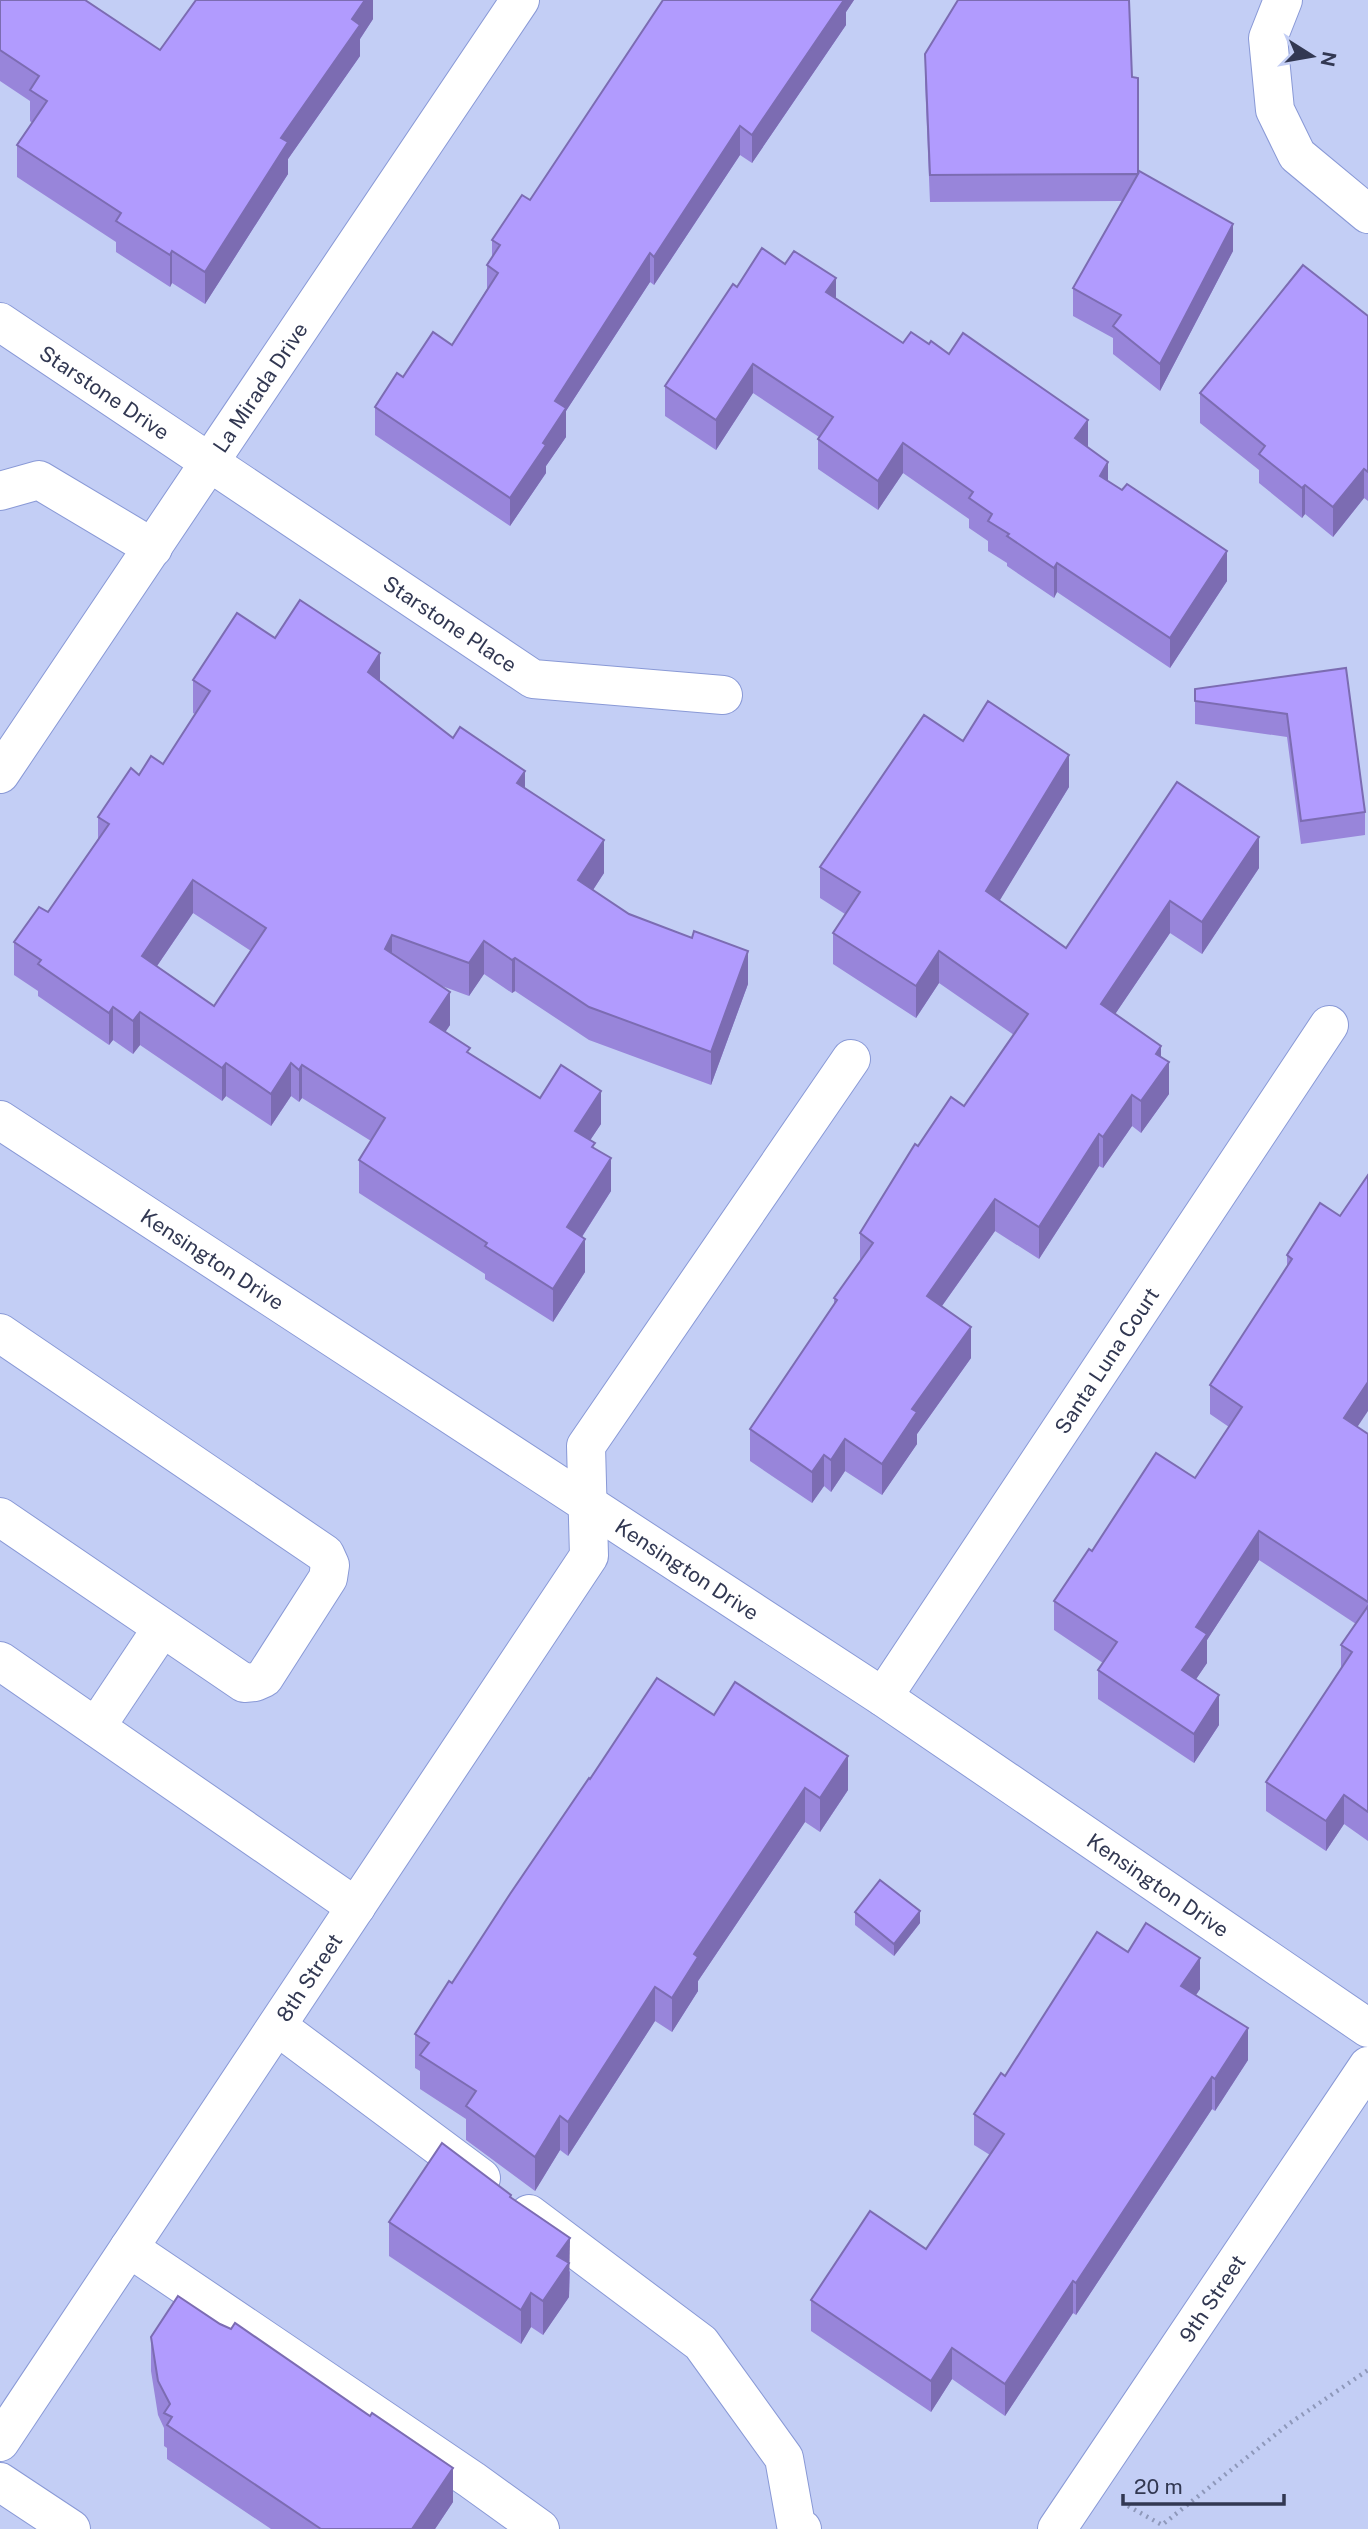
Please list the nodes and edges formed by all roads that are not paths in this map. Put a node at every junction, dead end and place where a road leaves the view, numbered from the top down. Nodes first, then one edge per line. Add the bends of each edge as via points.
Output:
1 (520, 0) edge
2 (1283, 0) edge
3 (1368, 214) edge
4 (0, 322) edge
5 (211, 463) junction
6 (0, 491) edge
7 (153, 548) junction
8 (723, 695) dead end
9 (0, 774) edge
10 (1329, 1025) dead end
11 (850, 1059) dead end
12 (0, 1120) edge
13 (0, 1333) edge
14 (588, 1505) junction
15 (0, 1517) edge
16 (162, 1628) junction
17 (0, 1661) edge
18 (883, 1697) junction
19 (96, 1727) junction
20 (356, 1907) junction
21 (277, 2026) junction
22 (1368, 2028) edge
23 (1368, 2066) edge
24 (129, 2248) junction
25 (0, 2442) edge
26 (0, 2482) edge
27 (71, 2529) edge
28 (540, 2529) edge
29 (802, 2529) edge
30 (1057, 2529) edge

1 - 5 street, La Mirada Drive
2 - 3 street via 1268,38 1275,110 1297,155
4 - 5 street, Starstone Drive
5 - 7 street, La Mirada Drive
5 - 8 street, Starstone Place via 533,679
6 - 7 street via 39,480
7 - 9 street, La Mirada Drive
10 - 18 street, Santa Luna Court
11 - 14 street, 8th Street via 586,1446
12 - 14 street, Kensington Drive
13 - 16 street via 325,1554 330,1565 328,1578 264,1678 255,1682 244,1683
14 - 18 street, Kensington Drive
14 - 20 street, 8th Street via 589,1556
15 - 16 street
16 - 19 street
17 - 19 street
18 - 22 street, Kensington Drive
19 - 20 street
20 - 21 street, 8th Street
21 - 24 street, 8th Street
21 - 29 street via 701,2343 784,2458 796,2525
23 - 30 street, 9th Street
24 - 25 street, 8th Street
24 - 28 street
26 - 27 street

